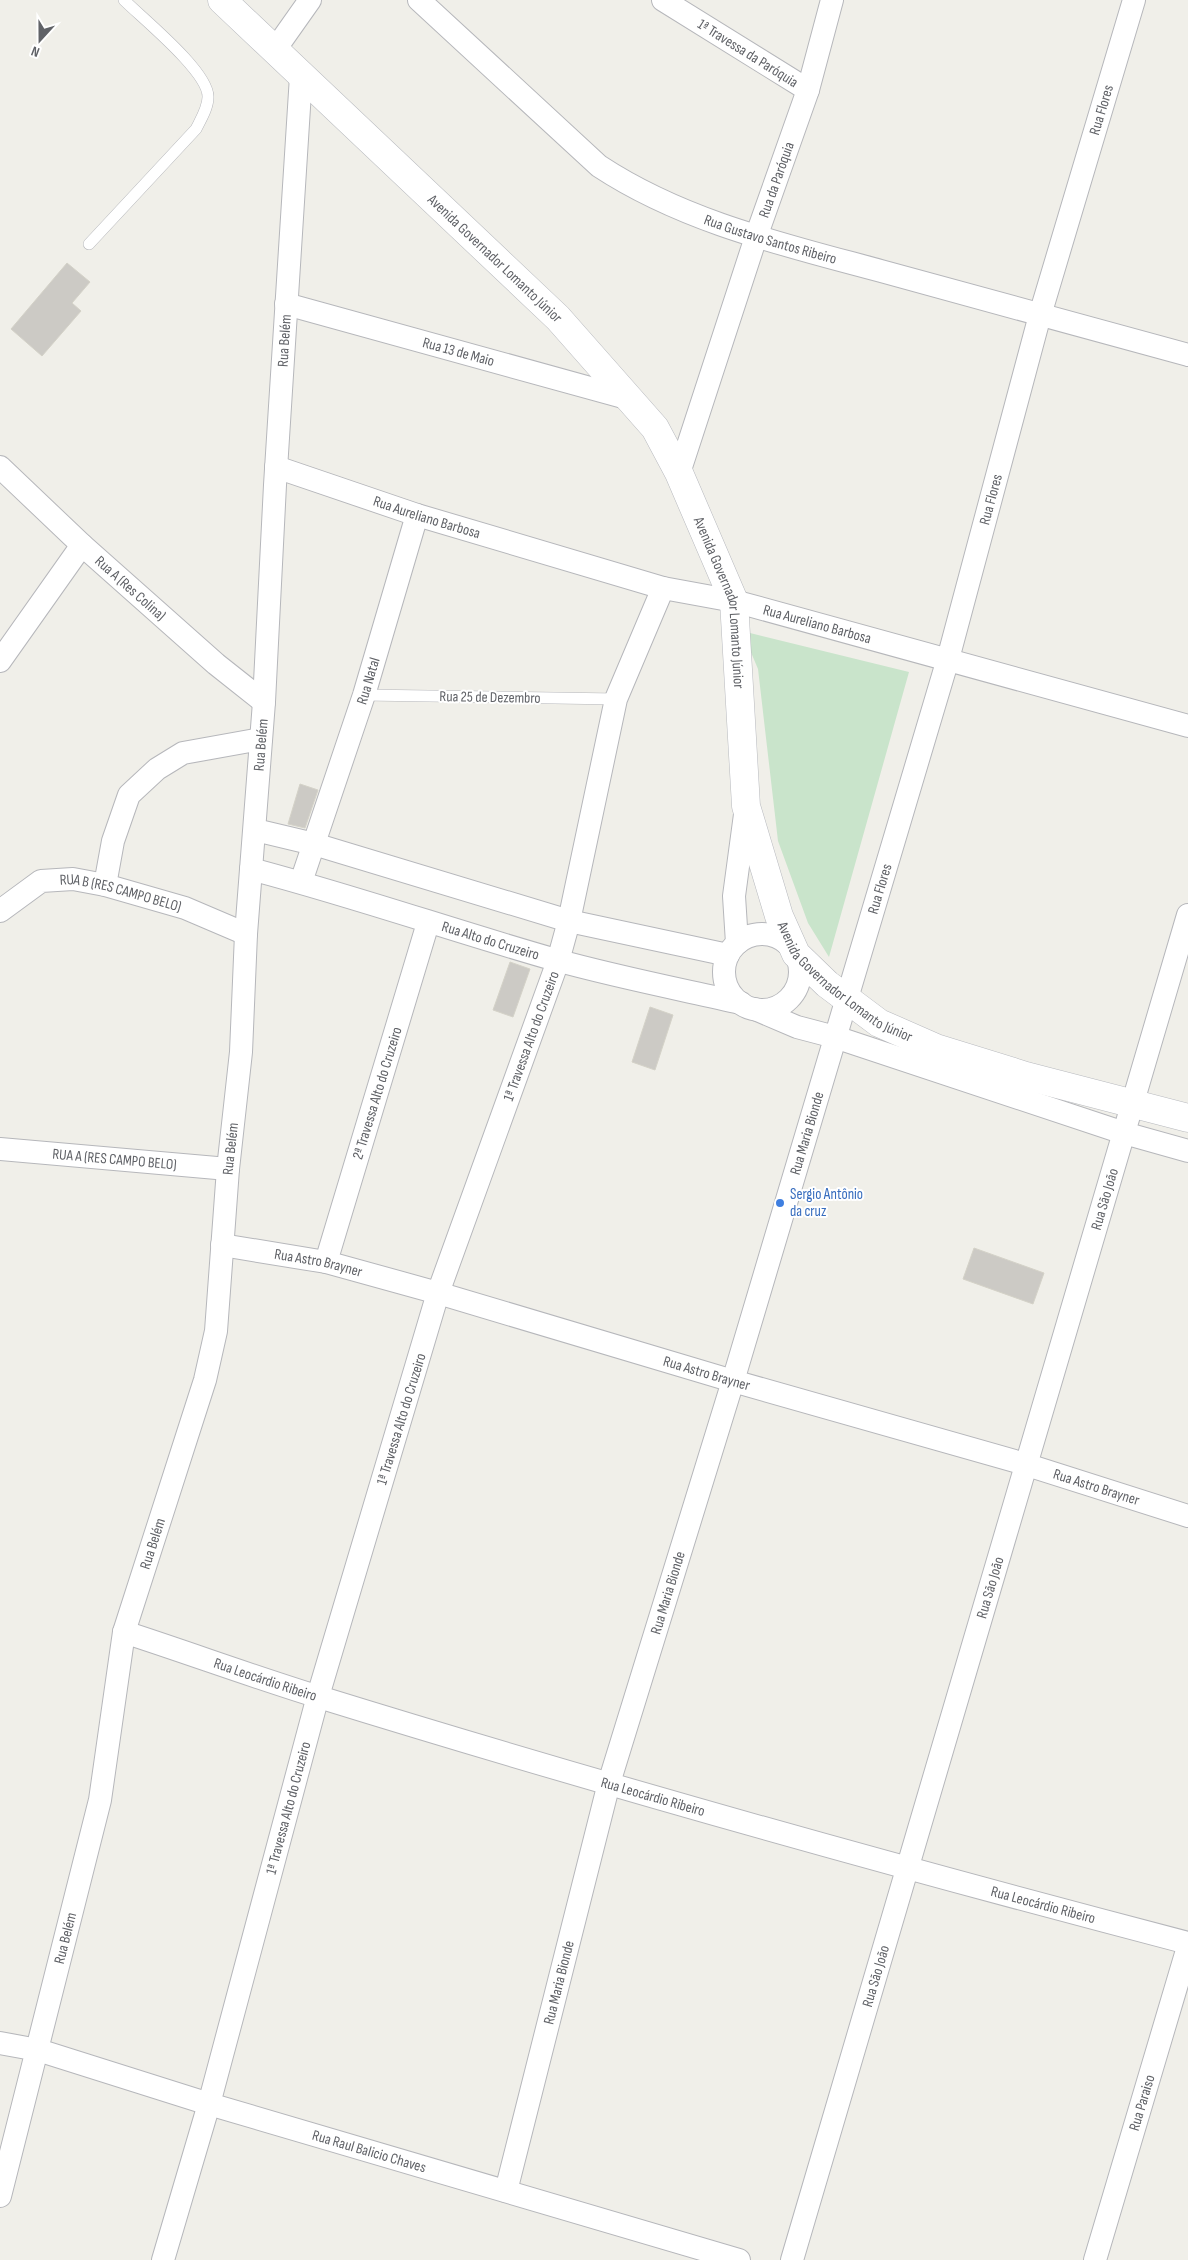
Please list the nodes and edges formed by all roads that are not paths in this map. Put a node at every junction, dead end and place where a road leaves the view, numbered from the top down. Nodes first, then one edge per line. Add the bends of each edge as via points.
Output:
1 (124, 0) edge
2 (222, 0) edge
3 (310, 0) edge
4 (419, 0) edge
5 (663, 0) edge
6 (832, 0) edge
7 (1134, 0) edge
8 (274, 51) junction
9 (301, 76) junction
10 (808, 90) junction
11 (756, 237) junction
12 (89, 244) dead end
13 (286, 304) junction
14 (1040, 315) junction
15 (1188, 355) edge
16 (630, 399) junction
17 (0, 467) edge
18 (276, 467) junction
19 (679, 473) junction
20 (417, 515) junction
21 (82, 545) junction
22 (663, 588) junction
23 (734, 601) junction
24 (948, 659) junction
25 (0, 661) edge
26 (364, 695) junction
27 (616, 700) junction
28 (264, 702) junction
29 (1188, 726) edge
30 (261, 739) junction
31 (746, 806) junction
32 (255, 830) junction
33 (314, 844) junction
34 (251, 869) junction
35 (301, 882) junction
36 (105, 885) junction
37 (0, 911) edge
38 (1188, 915) edge
39 (569, 921) junction
40 (428, 923) junction
41 (246, 934) junction
42 (732, 949) junction
43 (796, 954) junction
44 (558, 961) junction
45 (847, 999) junction
46 (748, 1006) junction
47 (835, 1037) junction
48 (1133, 1102) junction
49 (1188, 1118) edge
50 (1124, 1133) junction
51 (0, 1149) edge
52 (1188, 1151) edge
53 (228, 1169) junction
54 (222, 1245) junction
55 (326, 1262) junction
56 (438, 1293) junction
57 (732, 1381) junction
58 (1026, 1464) junction
59 (1188, 1516) edge
60 (124, 1632) junction
61 (318, 1696) junction
62 (610, 1783) junction
63 (907, 1869) junction
64 (1188, 1943) edge
65 (1188, 1947) edge
66 (0, 2043) edge
67 (38, 2050) junction
68 (209, 2104) junction
69 (506, 2191) junction
70 (0, 2196) edge
71 (163, 2260) edge
72 (738, 2260) edge
73 (792, 2260) edge
74 (1095, 2260) edge

1 - 12 lane via 186,58 205,83 208,96 206,110 196,129
2 - 8 main road, Avenida Governador Lomanto Júnior
3 - 8 street
4 - 11 street, Rua Gustavo Santos Ribeiro via 599,166 627,185 668,205
5 - 10 street, 1ª Travessa da Paróquia
6 - 10 street, Rua da Paróquia
7 - 14 street, Rua Flores
8 - 9 main road, Avenida Governador Lomanto Júnior
9 - 13 street, Rua Belém
9 - 16 main road, Avenida Governador Lomanto Júnior via 558,318
10 - 11 street, Rua da Paróquia
11 - 14 street, Rua Gustavo Santos Ribeiro
11 - 19 street, Rua da Paróquia
13 - 16 street, Rua 13 de Maio
13 - 18 street, Rua Belém
14 - 15 street, Rua Gustavo Santos Ribeiro
14 - 24 street, Rua Flores
16 - 19 main road, Avenida Governador Lomanto Júnior via 655,428
17 - 21 street, Rua A (Res Colina)
18 - 20 street, Rua Aureliano Barbosa
18 - 28 street, Rua Belém
19 - 23 main road, Avenida Governador Lomanto Júnior
20 - 22 street, Rua Aureliano Barbosa
20 - 26 street, Rua Natal
21 - 25 street
21 - 28 street, Rua A (Res Colina) via 216,664
22 - 23 street, Rua Aureliano Barbosa
22 - 27 street, 1ª Travessa Alto do Cruzeiro
23 - 24 street, Rua Aureliano Barbosa
23 - 31 main road, Avenida Governador Lomanto Júnior
24 - 29 street, Rua Aureliano Barbosa
24 - 45 street, Rua Flores
26 - 27 lane, Rua 25 de Dezembro
26 - 33 street, Rua Natal
27 - 39 street, 1ª Travessa Alto do Cruzeiro
28 - 30 street, Rua Belém
30 - 32 street, Rua Belém
30 - 36 street via 183,753 157,770 129,795 113,841
31 - 42 street via 734,896
31 - 43 main road, Avenida Governador Lomanto Júnior via 779,916
32 - 33 street
32 - 34 street, Rua Belém
33 - 35 street
33 - 39 street
34 - 35 street, Rua Alto do Cruzeiro
34 - 41 street, Rua Belém
35 - 40 street, Rua Alto do Cruzeiro
36 - 37 street, RUA B (RES CAMPO BELO) via 73,879 42,881
36 - 41 street, RUA B (RES CAMPO BELO) via 185,908
38 - 48 street, Rua São João
39 - 42 street
39 - 44 street, 1ª Travessa Alto do Cruzeiro
40 - 44 street, Rua Alto do Cruzeiro
40 - 55 street, 2ª Travessa Alto do Cruzeiro
41 - 53 street, Rua Belém via 241,1052
42 - 43 street via 752,935 769,934 790,945
42 - 46 street via 724,976 727,987
43 - 45 main road, Avenida Governador Lomanto Júnior via 826,984
43 - 46 street via 799,982 793,994 782,1004 769,1009
44 - 46 street, Rua Alto do Cruzeiro
44 - 56 street, 1ª Travessa Alto do Cruzeiro
45 - 47 street, Rua Maria Bionde
45 - 48 main road, Avenida Governador Lomanto Júnior via 879,1022 936,1048 1026,1076
46 - 47 street via 797,1027
47 - 50 street
47 - 57 street, Rua Maria Bionde
48 - 49 main road, Avenida Governador Lomanto Júnior
48 - 50 street, Rua São João
50 - 52 street
50 - 58 street, Rua São João
51 - 53 street, RUA A (RES CAMPO BELO)
53 - 54 street, Rua Belém
54 - 55 street, Rua Astro Brayner
54 - 60 street, Rua Belém via 216,1331 205,1380
55 - 56 street, Rua Astro Brayner
56 - 57 street, Rua Astro Brayner
56 - 61 street, 1ª Travessa Alto do Cruzeiro
57 - 58 street, Rua Astro Brayner
57 - 62 street, Rua Maria Bionde
58 - 59 street, Rua Astro Brayner
58 - 63 street, Rua São João
60 - 61 street, Rua Leocárdio Ribeiro
60 - 67 street, Rua Belém via 100,1800
61 - 62 street, Rua Leocárdio Ribeiro
61 - 68 street, 1ª Travessa Alto do Cruzeiro
62 - 63 street, Rua Leocárdio Ribeiro
62 - 69 street, Rua Maria Bionde
63 - 64 street, Rua Leocárdio Ribeiro
63 - 73 street, Rua São João
65 - 74 street, Rua Paraiso
66 - 67 street, Rua Raul Balicio Chaves
67 - 68 street, Rua Raul Balicio Chaves
67 - 70 street, Rua Belém
68 - 69 street, Rua Raul Balicio Chaves
68 - 71 street, 1ª Travessa Alto do Cruzeiro
69 - 72 street, Rua Raul Balicio Chaves

